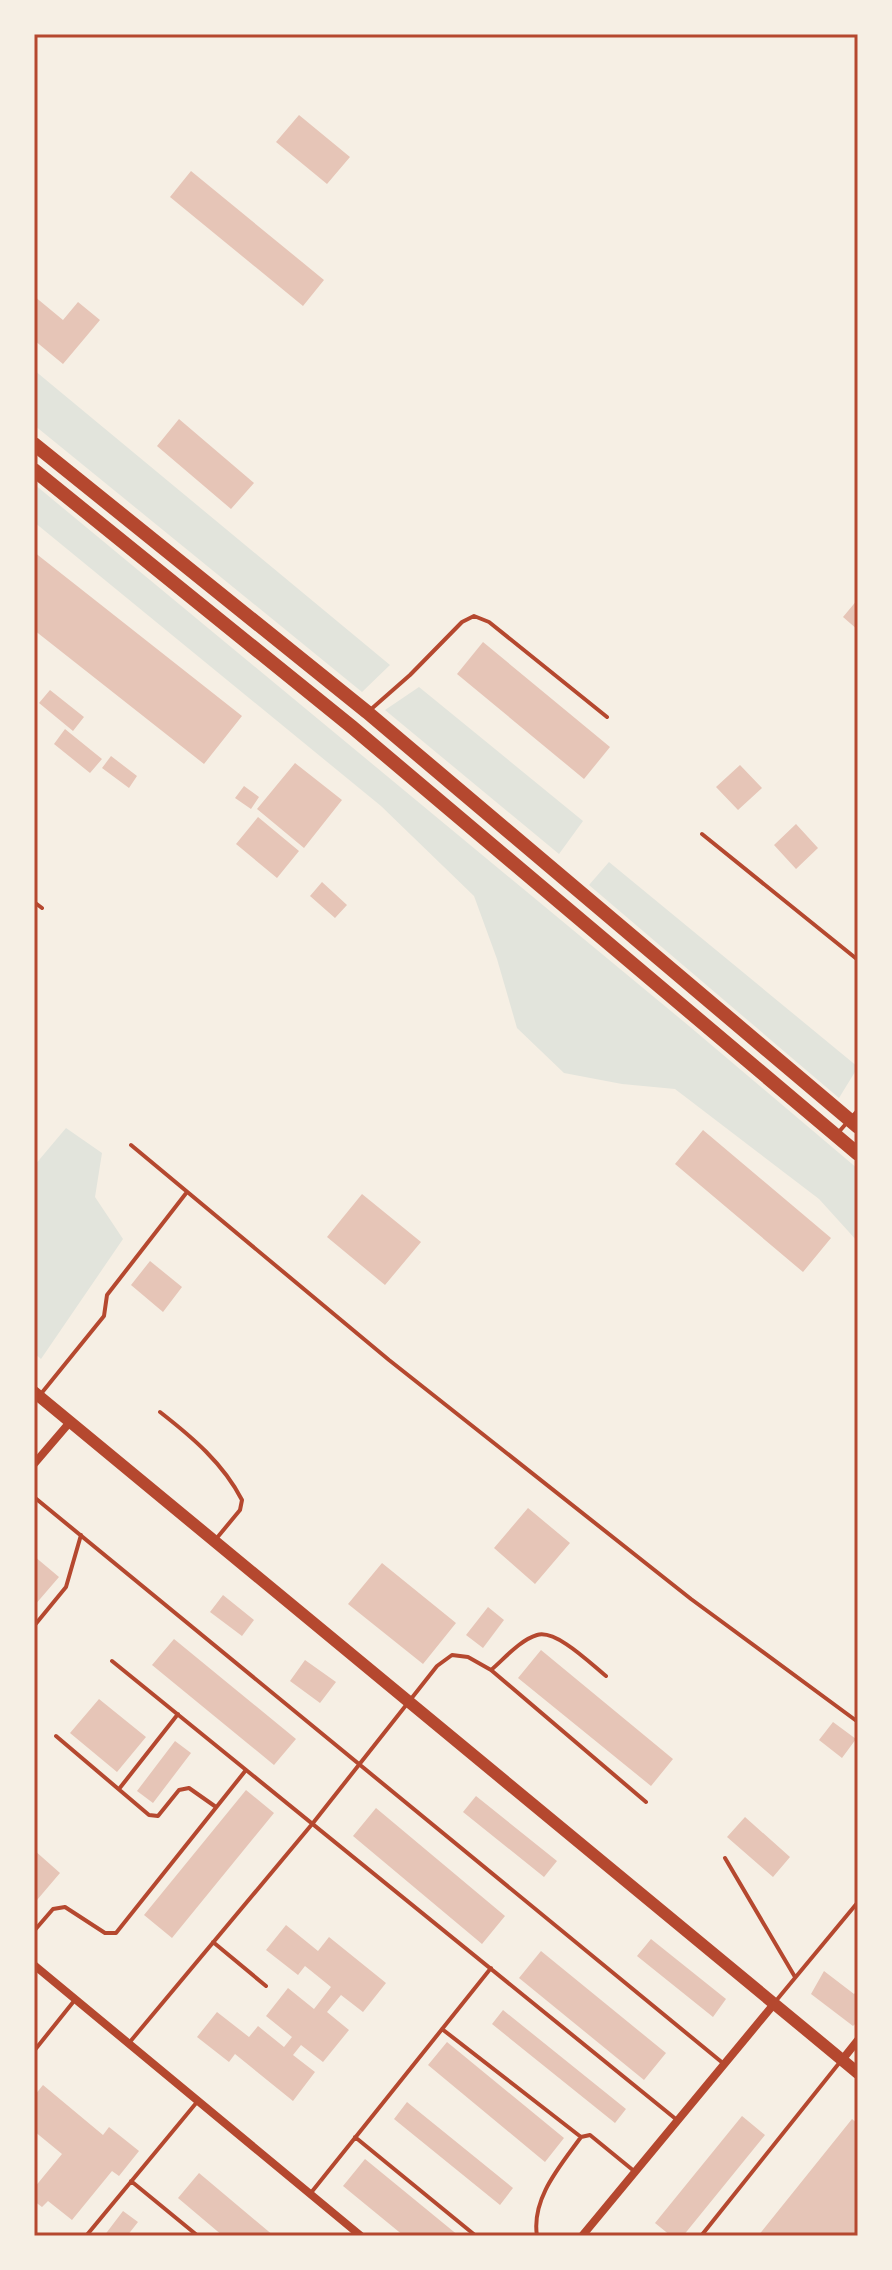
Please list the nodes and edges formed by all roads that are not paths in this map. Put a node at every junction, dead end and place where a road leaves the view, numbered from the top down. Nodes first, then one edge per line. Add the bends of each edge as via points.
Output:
1 (34, 444) edge
2 (34, 470) edge
3 (367, 712) junction
4 (607, 717) dead end
5 (702, 834) dead end
6 (34, 902) edge
7 (42, 908) dead end
8 (858, 960) edge
9 (855, 1119) edge
10 (836, 1135) junction
11 (131, 1145) dead end
12 (858, 1154) edge
13 (187, 1192) junction
14 (37, 1394) edge
15 (160, 1412) dead end
16 (70, 1422) junction
17 (34, 1464) edge
18 (34, 1497) edge
19 (81, 1535) junction
20 (214, 1541) junction
21 (34, 1626) edge
22 (112, 1661) dead end
23 (491, 1670) junction
24 (606, 1676) dead end
25 (410, 1701) junction
26 (178, 1714) junction
27 (858, 1722) edge
28 (56, 1736) dead end
29 (358, 1765) junction
30 (246, 1770) junction
31 (119, 1789) junction
32 (646, 1802) dead end
33 (216, 1807) junction
34 (313, 1823) junction
35 (725, 1858) dead end
36 (858, 1902) edge
37 (34, 1931) edge
38 (213, 1942) junction
39 (34, 1965) edge
40 (491, 1968) junction
41 (795, 1977) junction
42 (266, 1986) dead end
43 (76, 2000) junction
44 (774, 2004) junction
45 (442, 2029) junction
46 (858, 2040) edge
47 (129, 2043) junction
48 (34, 2051) edge
49 (842, 2060) junction
50 (724, 2064) junction
51 (858, 2073) edge
52 (198, 2100) junction
53 (677, 2120) junction
54 (355, 2137) junction
55 (581, 2137) junction
56 (635, 2171) junction
57 (131, 2181) junction
58 (310, 2194) junction
59 (86, 2236) edge
60 (198, 2236) edge
61 (361, 2236) edge
62 (476, 2236) edge
63 (537, 2236) edge
64 (582, 2236) edge
65 (701, 2236) edge

1 - 3 main road
2 - 10 main road via 352,727
3 - 4 lane via 474,616 489,622
3 - 9 main road
5 - 8 lane
6 - 7 lane
9 - 10 lane
10 - 12 main road
11 - 13 lane
13 - 14 lane via 107,1295 104,1316
13 - 27 lane via 691,1599
14 - 16 main road
15 - 20 lane via 200,1444 242,1500
16 - 17 street
16 - 20 main road
18 - 19 lane
19 - 21 lane via 66,1587
19 - 29 lane
20 - 25 main road
22 - 26 lane
23 - 24 lane via 525,1641 547,1633
23 - 25 lane via 452,1655
23 - 32 lane
25 - 29 lane
25 - 44 main road
26 - 30 lane
26 - 31 lane
28 - 31 lane
29 - 34 lane
29 - 50 lane
30 - 33 lane
30 - 34 lane
31 - 33 lane via 149,1815 158,1816 179,1790 189,1788
33 - 37 lane via 116,1933 105,1933 65,1907 53,1909
34 - 38 lane
34 - 40 lane
35 - 41 lane
36 - 41 lane
38 - 42 lane
38 - 47 lane
39 - 43 street
40 - 45 lane
40 - 53 lane
41 - 44 lane
43 - 47 street
43 - 48 lane
44 - 49 main road
44 - 50 street
45 - 54 lane
45 - 55 lane
46 - 49 street
47 - 52 street
49 - 51 main road
49 - 65 lane
50 - 53 street
52 - 57 lane
52 - 58 street
53 - 56 street
54 - 58 lane
54 - 62 lane
55 - 56 lane via 590,2135
55 - 63 lane via 549,2181 537,2214
56 - 64 street
57 - 59 lane
57 - 60 lane
58 - 61 street

